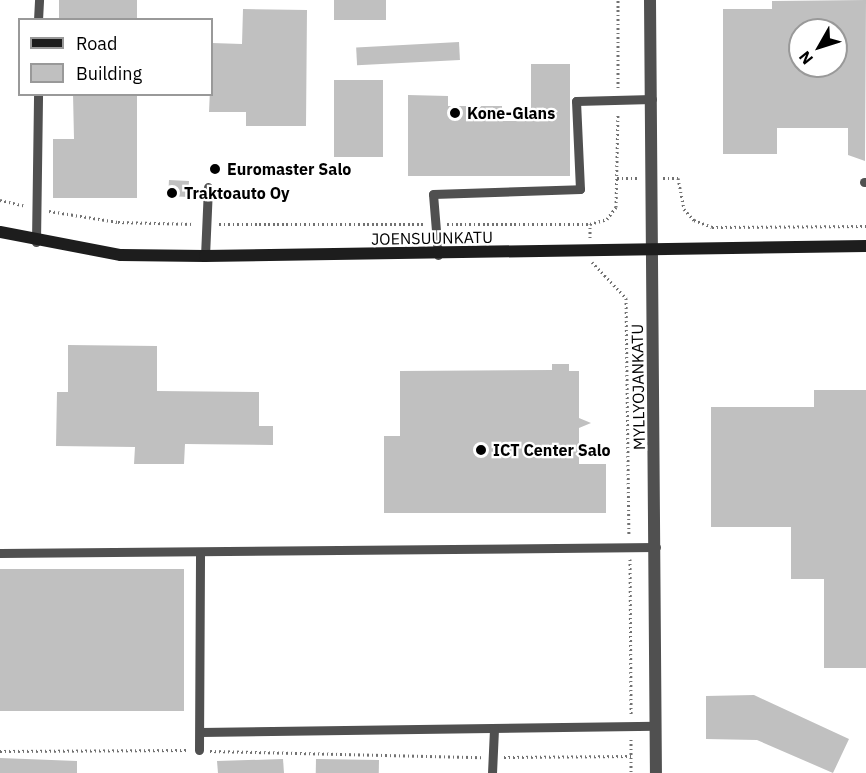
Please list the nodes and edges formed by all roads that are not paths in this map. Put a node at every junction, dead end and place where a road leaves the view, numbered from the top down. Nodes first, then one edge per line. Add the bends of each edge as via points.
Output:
1 (39, 0) edge
2 (650, 0) edge
3 (38, 18) edge
4 (38, 96) edge
5 (652, 99) junction
6 (208, 188) dead end
7 (0, 232) edge
8 (36, 242) junction
9 (866, 246) edge
10 (652, 250) junction
11 (438, 255) junction
12 (205, 256) junction
13 (656, 547) junction
14 (0, 553) edge
15 (200, 553) junction
16 (656, 726) junction
17 (494, 729) junction
18 (200, 732) junction
19 (199, 750) road end
20 (492, 773) edge
21 (656, 773) edge

1 - 3 lane
2 - 5 street, MYLLYOJANKATU
4 - 8 lane
5 - 10 street, MYLLYOJANKATU
5 - 11 lane via 576,101 580,189 433,194
6 - 12 lane
7 - 8 street, JOENSUUNKATU
8 - 12 street, JOENSUUNKATU via 121,255
9 - 10 street, JOENSUUNKATU
10 - 11 street, JOENSUUNKATU
10 - 13 street, MYLLYOJANKATU
11 - 12 street, JOENSUUNKATU
13 - 15 lane
13 - 16 street, MYLLYOJANKATU
14 - 15 lane
15 - 18 lane
16 - 17 lane
16 - 21 street, MYLLYOJANKATU
17 - 18 lane
17 - 20 lane
18 - 19 lane

